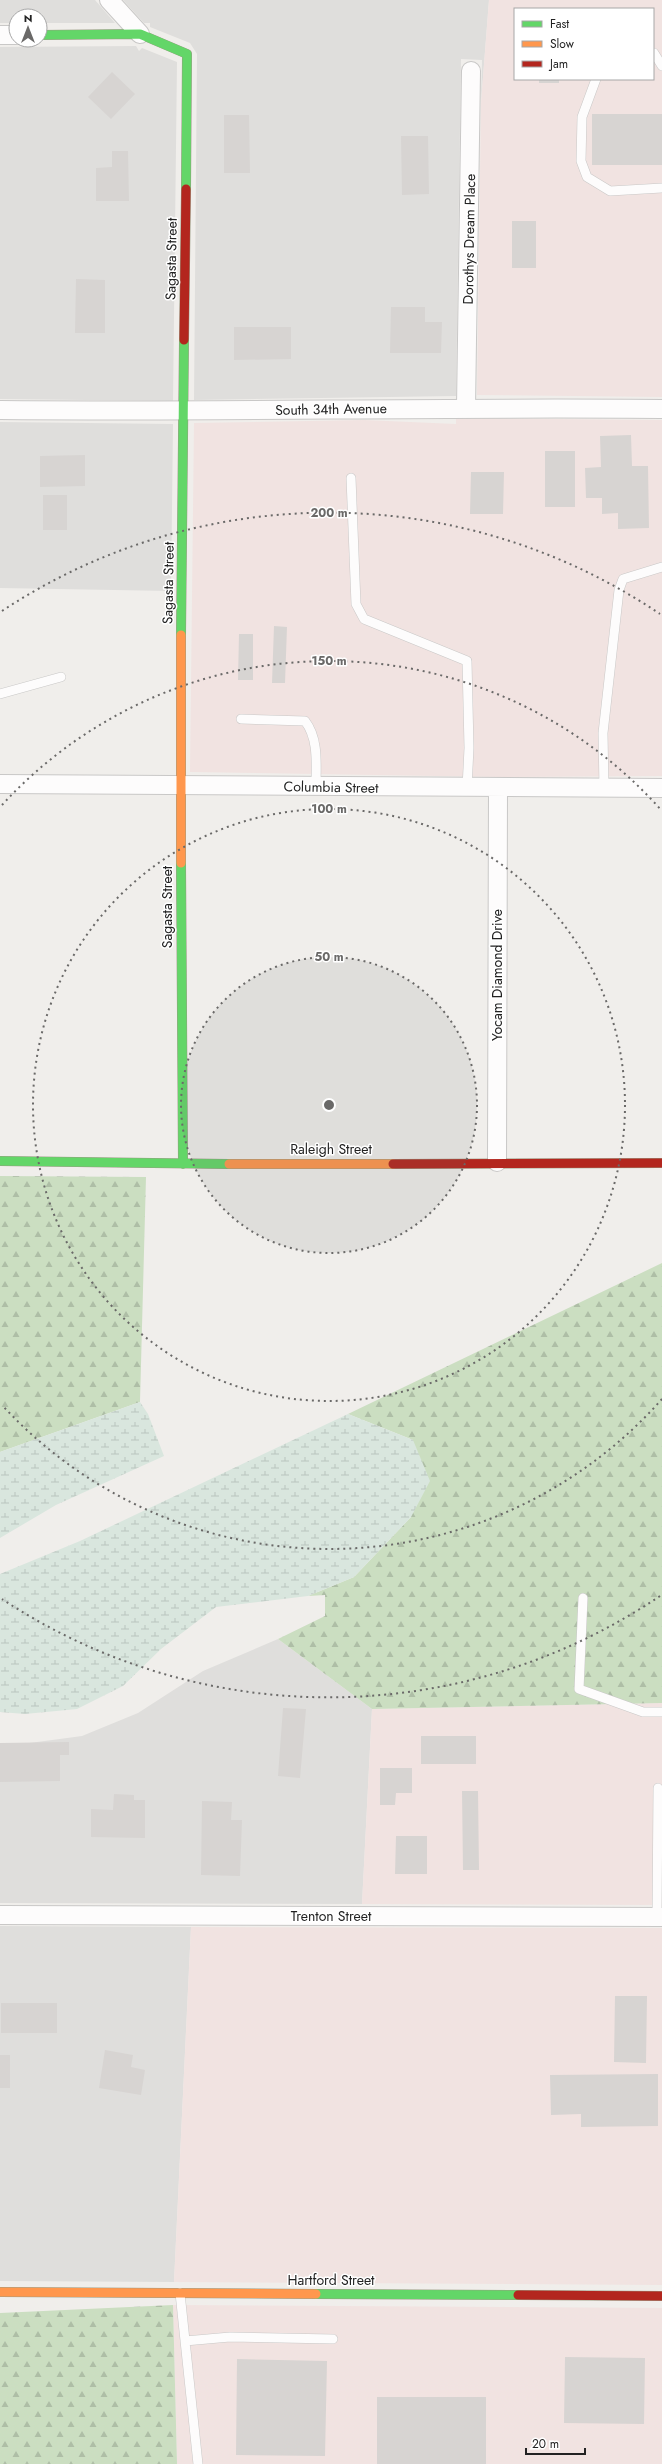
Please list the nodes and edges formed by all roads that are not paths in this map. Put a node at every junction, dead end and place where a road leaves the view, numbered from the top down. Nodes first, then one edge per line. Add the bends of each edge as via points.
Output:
1 (109, 0) edge
2 (140, 34) junction
3 (48, 35) edge
4 (656, 51) edge
5 (662, 66) edge
6 (471, 71) dead end
7 (596, 80) edge
8 (662, 188) edge
9 (466, 407) junction
10 (662, 409) edge
11 (0, 410) edge
12 (183, 412) junction
13 (351, 478) dead end
14 (662, 567) edge
15 (61, 677) dead end
16 (0, 694) edge
17 (241, 719) dead end
18 (0, 784) edge
19 (180, 786) junction
20 (316, 787) junction
21 (467, 788) junction
22 (498, 788) junction
23 (604, 788) junction
24 (662, 788) edge
25 (0, 1161) edge
26 (497, 1162) junction
27 (662, 1163) edge
28 (183, 1164) junction
29 (583, 1598) dead end
30 (662, 1712) edge
31 (658, 1788) dead end
32 (0, 1915) edge
33 (659, 1917) edge
34 (0, 2292) edge
35 (180, 2293) junction
36 (662, 2296) edge
37 (333, 2339) dead end
38 (185, 2341) junction
39 (198, 2464) edge

1 - 2 street
2 - 3 street
2 - 12 street, Sagasta Street via 187,54
4 - 5 lane
6 - 9 street, Dorothys Dream Place
7 - 8 lane via 582,116 581,161 587,177 610,191
9 - 10 street, South 34th Avenue
9 - 12 street, South 34th Avenue
11 - 12 street, South 34th Avenue
12 - 19 street, Sagasta Street
13 - 21 lane via 356,604 364,619 467,661
14 - 23 lane via 623,579 619,590 603,733
15 - 16 lane
17 - 20 lane via 305,721 312,730 316,754
18 - 19 street, Columbia Street
19 - 20 street, Columbia Street
19 - 28 street, Sagasta Street
20 - 21 street, Columbia Street
21 - 22 street, Columbia Street
22 - 23 street, Columbia Street
22 - 26 street, Yocam Diamond Drive
23 - 24 street, Columbia Street
25 - 28 street, Raleigh Street
26 - 27 street, Raleigh Street
26 - 28 street, Raleigh Street
29 - 30 lane via 579,1689 643,1712
31 - 33 lane
32 - 33 street, Trenton Street
34 - 35 street, Hartford Street
35 - 36 street, Hartford Street
35 - 38 lane
37 - 38 lane via 230,2337
38 - 39 lane

